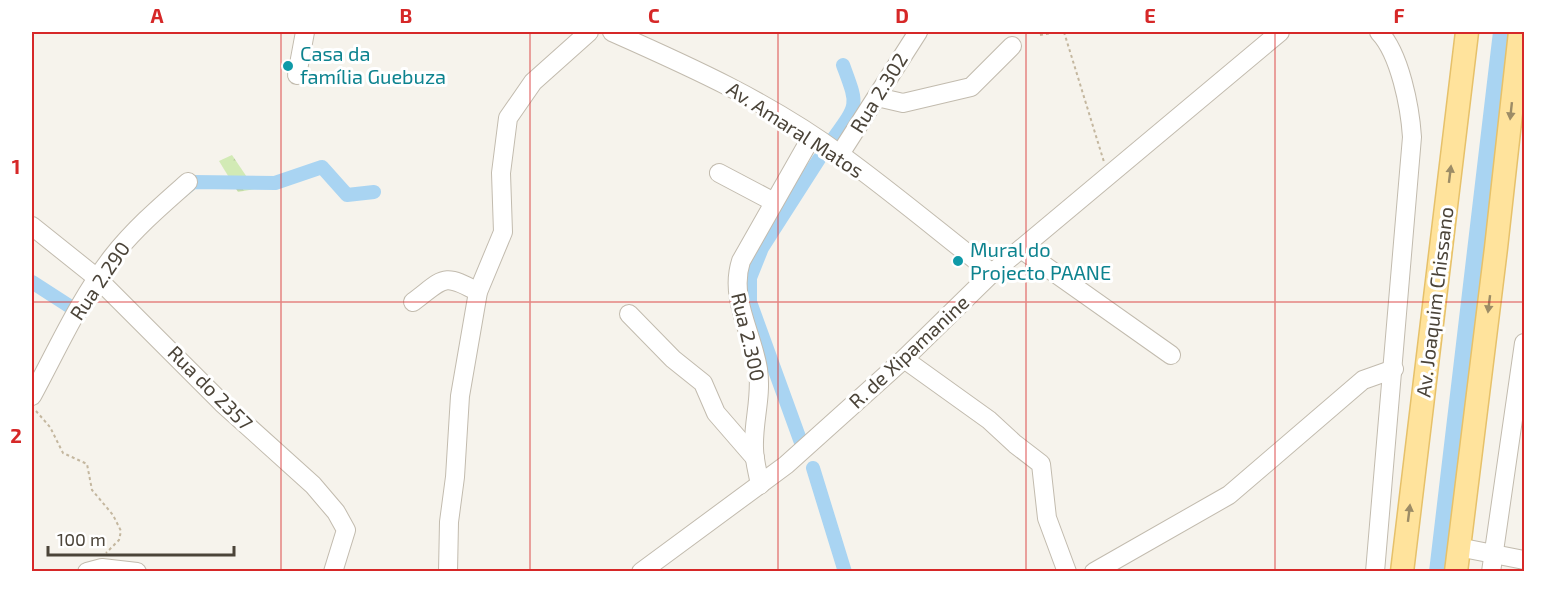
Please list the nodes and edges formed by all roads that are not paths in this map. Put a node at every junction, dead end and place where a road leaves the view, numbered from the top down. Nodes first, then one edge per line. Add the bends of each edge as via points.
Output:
1 (305, 32) edge
2 (589, 32) edge
3 (612, 32) edge
4 (918, 32) edge
5 (1280, 32) edge
6 (1379, 32) edge
7 (1467, 32) edge
8 (1520, 32) edge
9 (1012, 46) dead end
10 (297, 75) dead end
11 (877, 97) junction
12 (812, 135) junction
13 (840, 154) junction
14 (719, 173) dead end
15 (188, 182) dead end
16 (774, 202) junction
17 (32, 226) edge
18 (1021, 249) junction
19 (992, 273) junction
20 (97, 278) junction
21 (478, 292) junction
22 (413, 302) dead end
23 (629, 314) dead end
24 (1524, 343) edge
25 (1171, 355) dead end
26 (904, 359) junction
27 (1394, 369) junction
28 (32, 396) edge
29 (755, 458) junction
30 (760, 484) junction
31 (1458, 547) junction
32 (1495, 552) junction
33 (1524, 560) edge
34 (87, 572) edge
35 (137, 572) edge
36 (333, 572) edge
37 (448, 572) edge
38 (640, 572) edge
39 (1068, 572) edge
40 (1094, 572) edge
41 (1375, 572) edge
42 (1402, 572) edge
43 (1456, 572) edge
44 (1491, 572) edge

1 - 10 street
2 - 21 street via 533,82 511,111 501,173 503,232
3 - 12 street, Av. Amaral Matos via 703,72
4 - 11 street, Rua 2.302
5 - 18 street, R. de Xipamanine
6 - 27 street via 1393,51 1410,114 1412,137
42 -> 7 main road, Av. Joaquim Chissano
8 -> 31 main road
9 - 11 street via 971,87 903,103
11 - 13 street, Rua 2.302
12 - 13 street, Av. Amaral Matos
12 - 16 street, Rua 2.300
13 - 19 street, Av. Amaral Matos
14 - 16 street
15 - 20 street, Rua 2.290 via 146,218
16 - 29 street, Rua 2.300 via 736,277 737,296 758,366
17 - 20 street, Rua do 2357
18 - 19 street, R. de Xipamanine
18 - 25 street
19 - 26 street, R. de Xipamanine
20 - 28 street, Rua 2.290
20 - 36 street, Rua do 2357 via 222,404 313,484 336,512 346,530
21 - 22 street via 454,278 447,279
21 - 37 street via 460,396
23 - 29 street via 702,383 716,413
24 - 32 street
26 - 30 street, R. de Xipamanine
26 - 39 street via 989,420 1041,464 1047,518
27 - 40 street via 1363,380 1229,495
27 - 41 street
29 - 30 street, Rua 2.300
30 - 38 street, R. de Xipamanine
31 - 32 street
31 - 43 main road
32 - 33 street
32 - 44 street
34 - 35 street via 102,568

